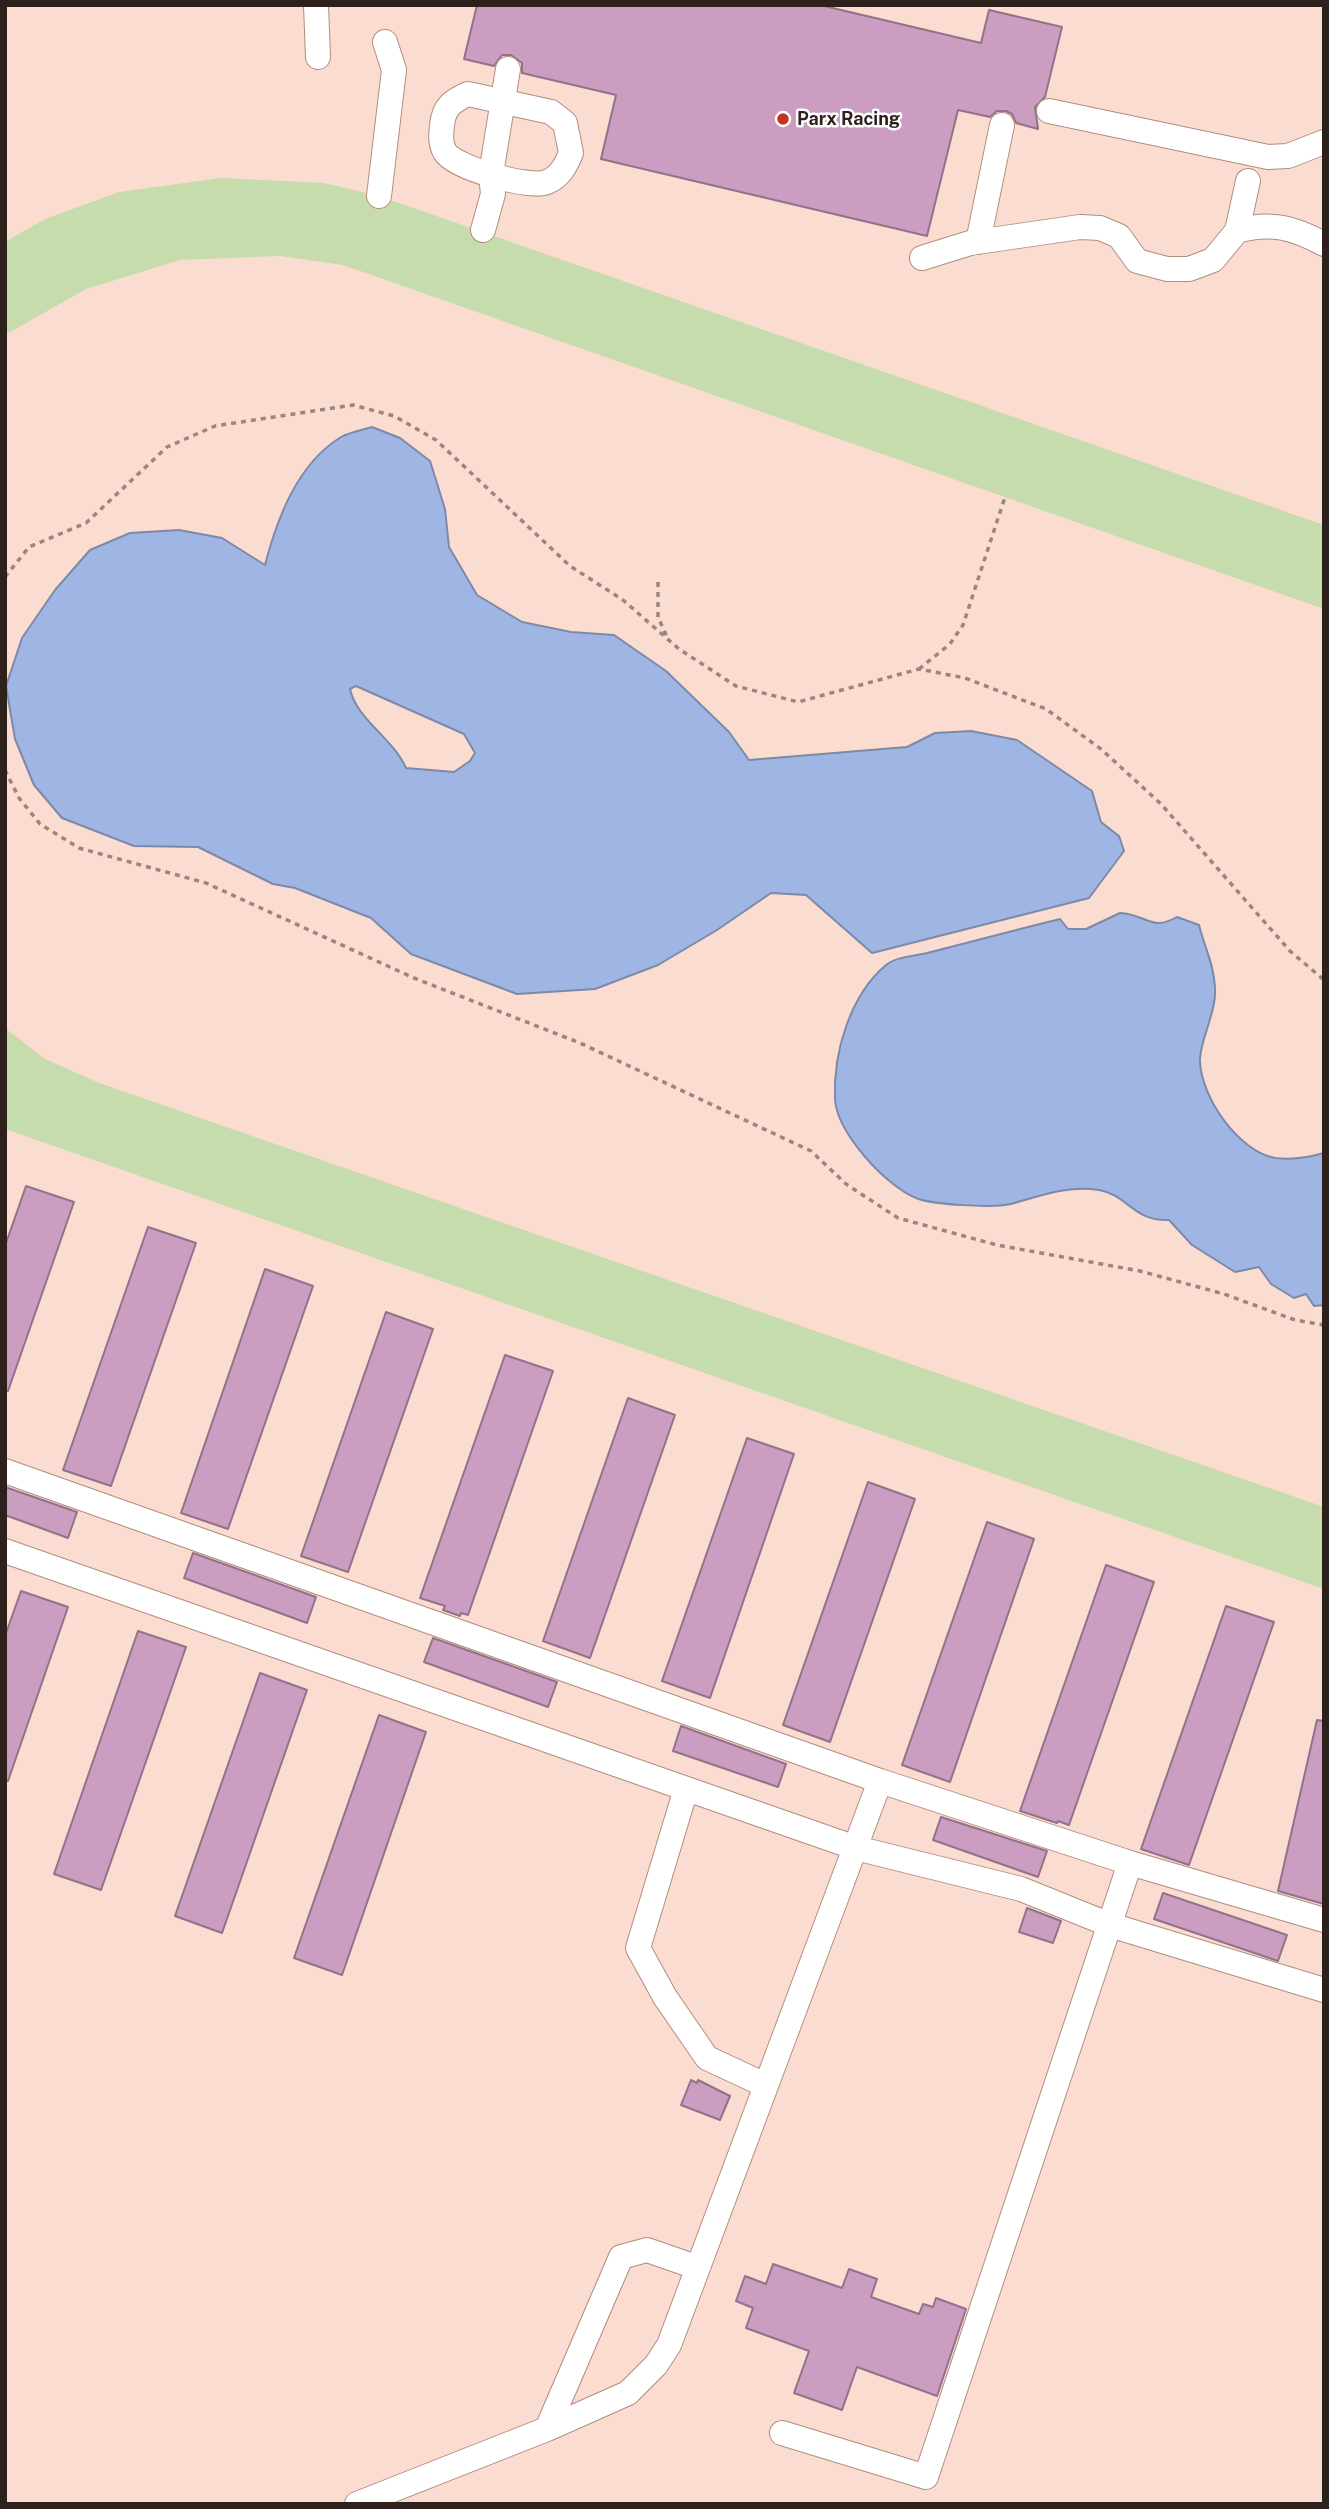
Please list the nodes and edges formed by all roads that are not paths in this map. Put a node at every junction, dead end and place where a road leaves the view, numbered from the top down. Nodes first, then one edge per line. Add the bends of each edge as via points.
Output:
1 (316, 5) edge
2 (385, 42) dead end
3 (318, 57) dead end
4 (508, 69) dead end
5 (503, 100) junction
6 (1049, 111) dead end
7 (1002, 125) dead end
8 (1324, 142) edge
9 (491, 174) junction
10 (1248, 181) dead end
11 (379, 196) dead end
12 (483, 230) dead end
13 (1237, 230) junction
14 (978, 242) junction
15 (1324, 244) edge
16 (922, 258) dead end
17 (5, 1471) edge
18 (5, 1551) edge
19 (880, 1781) junction
20 (686, 1789) junction
21 (856, 1848) junction
22 (1130, 1863) junction
23 (1324, 1920) edge
24 (1110, 1925) junction
25 (1324, 1990) edge
26 (765, 2085) junction
27 (700, 2258) junction
28 (547, 2430) junction
29 (782, 2433) dead end
30 (357, 2504) edge

1 - 3 street
2 - 11 street via 394,70
4 - 5 street
5 - 9 street
5 - 9 street via 468,94 450,103 443,116 440,139 446,154 459,164
5 - 9 street via 551,112 565,123 572,153 558,175 546,182 528,184
6 - 8 street via 1268,157 1288,156
7 - 14 street
9 - 12 street via 493,194
10 - 13 street
13 - 14 street via 1213,260 1189,269 1137,261 1119,236 1101,228
13 - 15 street via 1272,225
14 - 16 street
17 - 19 street
18 - 20 street
19 - 21 street
19 - 22 street
20 - 21 street
20 - 26 street via 638,1948 707,2058
21 - 24 street via 1021,1889
21 - 26 street
22 - 23 street
22 - 24 street
24 - 25 street
24 - 29 street via 926,2477
26 - 27 street
27 - 28 street via 669,2345 641,2382 628,2393
27 - 28 street via 647,2250 621,2257
28 - 30 street

